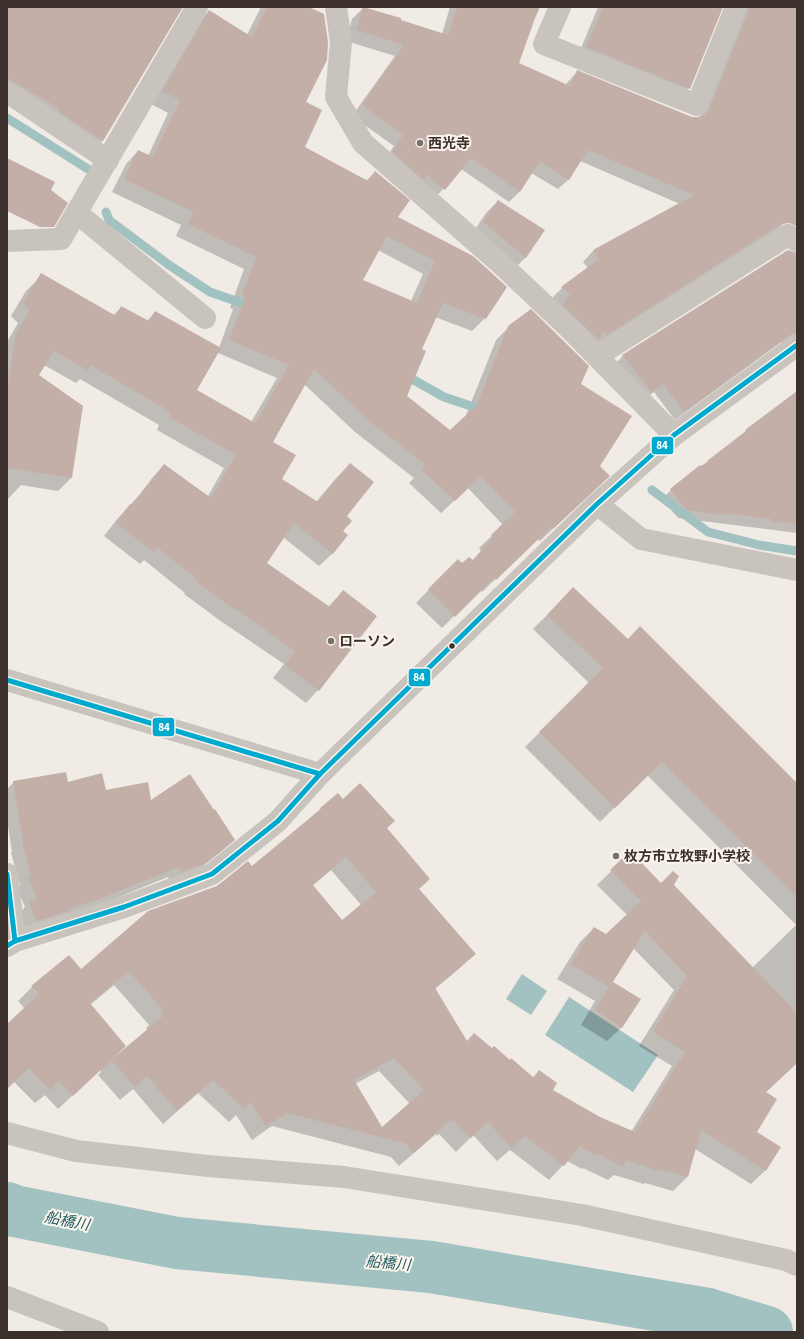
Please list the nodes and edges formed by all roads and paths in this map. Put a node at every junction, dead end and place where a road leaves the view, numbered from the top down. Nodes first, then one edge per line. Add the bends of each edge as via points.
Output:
1 (197, 7) edge
2 (336, 7) edge
3 (560, 7) edge
4 (736, 7) edge
5 (7, 92) edge
6 (108, 160) junction
7 (77, 213) junction
8 (7, 241) edge
9 (797, 241) edge
10 (205, 318) dead end
11 (797, 345) edge
12 (597, 356) junction
13 (674, 435) junction
14 (597, 504) junction
15 (797, 570) edge
16 (7, 680) edge
17 (320, 774) junction
18 (7, 874) edge
19 (11, 943) edge
20 (7, 1133) edge
21 (797, 1265) edge
22 (7, 1297) edge
23 (98, 1332) edge

1 - 6 street
2 - 12 street via 341,42 336,97 363,143 506,269
3 - 4 street via 544,44 697,105
5 - 6 street
6 - 7 street
7 - 8 street via 61,240
7 - 10 street
9 - 12 street via 788,235
11 - 13 street
12 - 13 street
13 - 14 street
14 - 15 street via 641,539
14 - 17 street
16 - 17 street
17 - 19 street via 278,821 212,874 124,907
18 - 19 street
20 - 21 street via 76,1151 208,1166 344,1177 582,1215 786,1260
22 - 23 street

